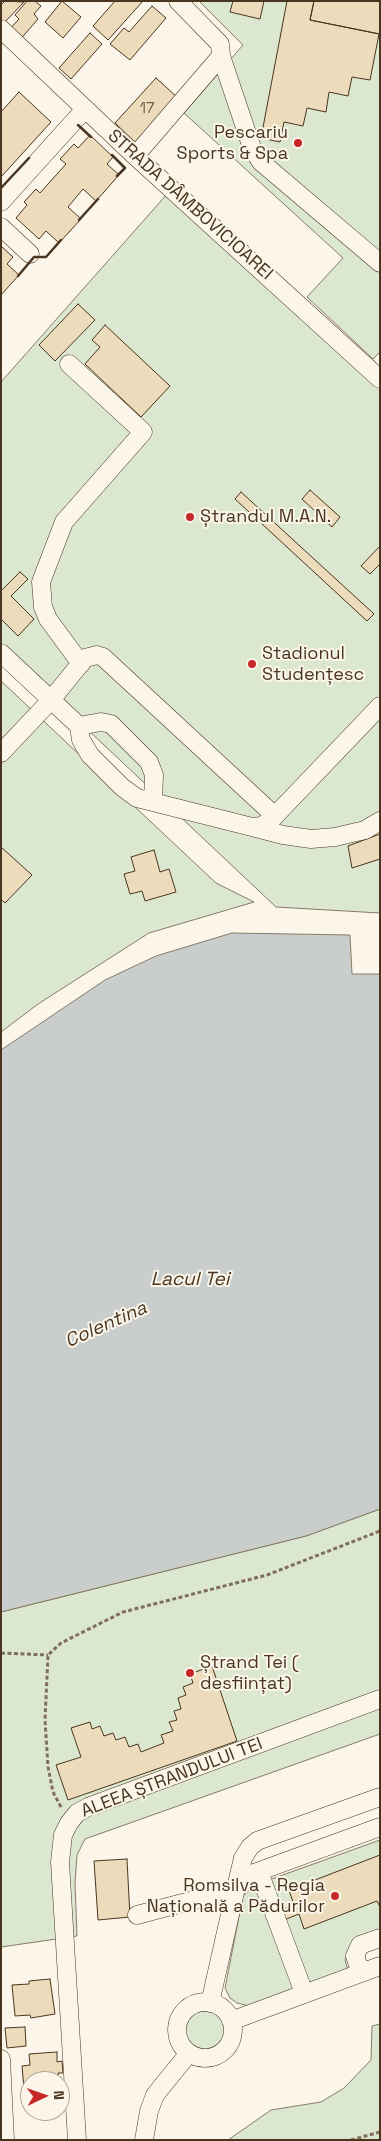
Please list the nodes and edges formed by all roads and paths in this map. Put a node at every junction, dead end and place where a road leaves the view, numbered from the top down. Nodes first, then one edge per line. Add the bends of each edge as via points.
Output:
1 (178, 1) edge
2 (1, 29) edge
3 (221, 56) junction
4 (85, 108) junction
5 (135, 156) junction
6 (1, 202) edge
7 (1, 227) edge
8 (30, 254) dead end
9 (380, 263) edge
10 (69, 364) dead end
11 (380, 379) edge
12 (1, 654) edge
13 (81, 664) junction
14 (51, 700) junction
15 (380, 706) edge
16 (79, 726) junction
17 (1, 754) edge
18 (153, 801) junction
19 (275, 816) junction
20 (380, 821) edge
21 (252, 827) junction
22 (380, 1531) edge
23 (1, 1653) edge
24 (48, 1655) junction
25 (380, 1699) edge
26 (380, 1797) edge
27 (69, 1823) junction
28 (380, 1827) edge
29 (259, 1872) junction
30 (237, 1884) junction
31 (137, 1915) dead end
32 (380, 1938) edge
33 (380, 1966) edge
34 (361, 1973) junction
35 (304, 1993) junction
36 (210, 2003) junction
37 (231, 2021) junction
38 (189, 2053) junction
39 (1, 2059) edge
40 (378, 2133) edge
41 (5, 2140) edge
42 (77, 2140) edge
43 (144, 2140) edge
44 (351, 2140) edge

1 - 3 street via 218,40
2 - 4 street, STRADA DÂMBOVICIOAREI
3 - 5 street
3 - 9 street via 252,148 261,162
4 - 5 street, STRADA DÂMBOVICIOAREI
4 - 6 street
5 - 11 street, STRADA DÂMBOVICIOAREI
7 - 8 street
10 - 13 street via 143,432 64,522 41,582 43,607 48,619
12 - 14 street
13 - 14 street
13 - 19 street via 91,656 103,657
14 - 16 street
14 - 17 street
15 - 19 street
16 - 18 street via 81,740 90,755 137,798
16 - 18 street via 100,722 111,724 149,762 154,775
18 - 21 street
19 - 21 street via 262,826
20 - 21 street via 365,830 311,839
22 - 24 path via 267,1575 123,1612 87,1628
23 - 24 path
24 - 27 path via 45,1720 48,1767 53,1792
25 - 27 street, ALEEA ȘTRANDULUI TEI via 88,1808 77,1813
26 - 30 street via 257,1841 243,1858
27 - 42 street, ALEEA ȘTRANDULUI TEI via 63,1835 60,1862
28 - 29 street
29 - 30 street
29 - 35 street
30 - 31 street
30 - 36 street
32 - 34 street via 360,1946 355,1956
33 - 34 street
34 - 35 street
35 - 37 street
36 - 37 street via 219,2006
36 - 38 street via 194,2005 182,2016 177,2032
37 - 38 street via 232,2038 222,2053 206,2058
38 - 43 street via 155,2096 148,2111
39 - 41 street
40 - 44 path

